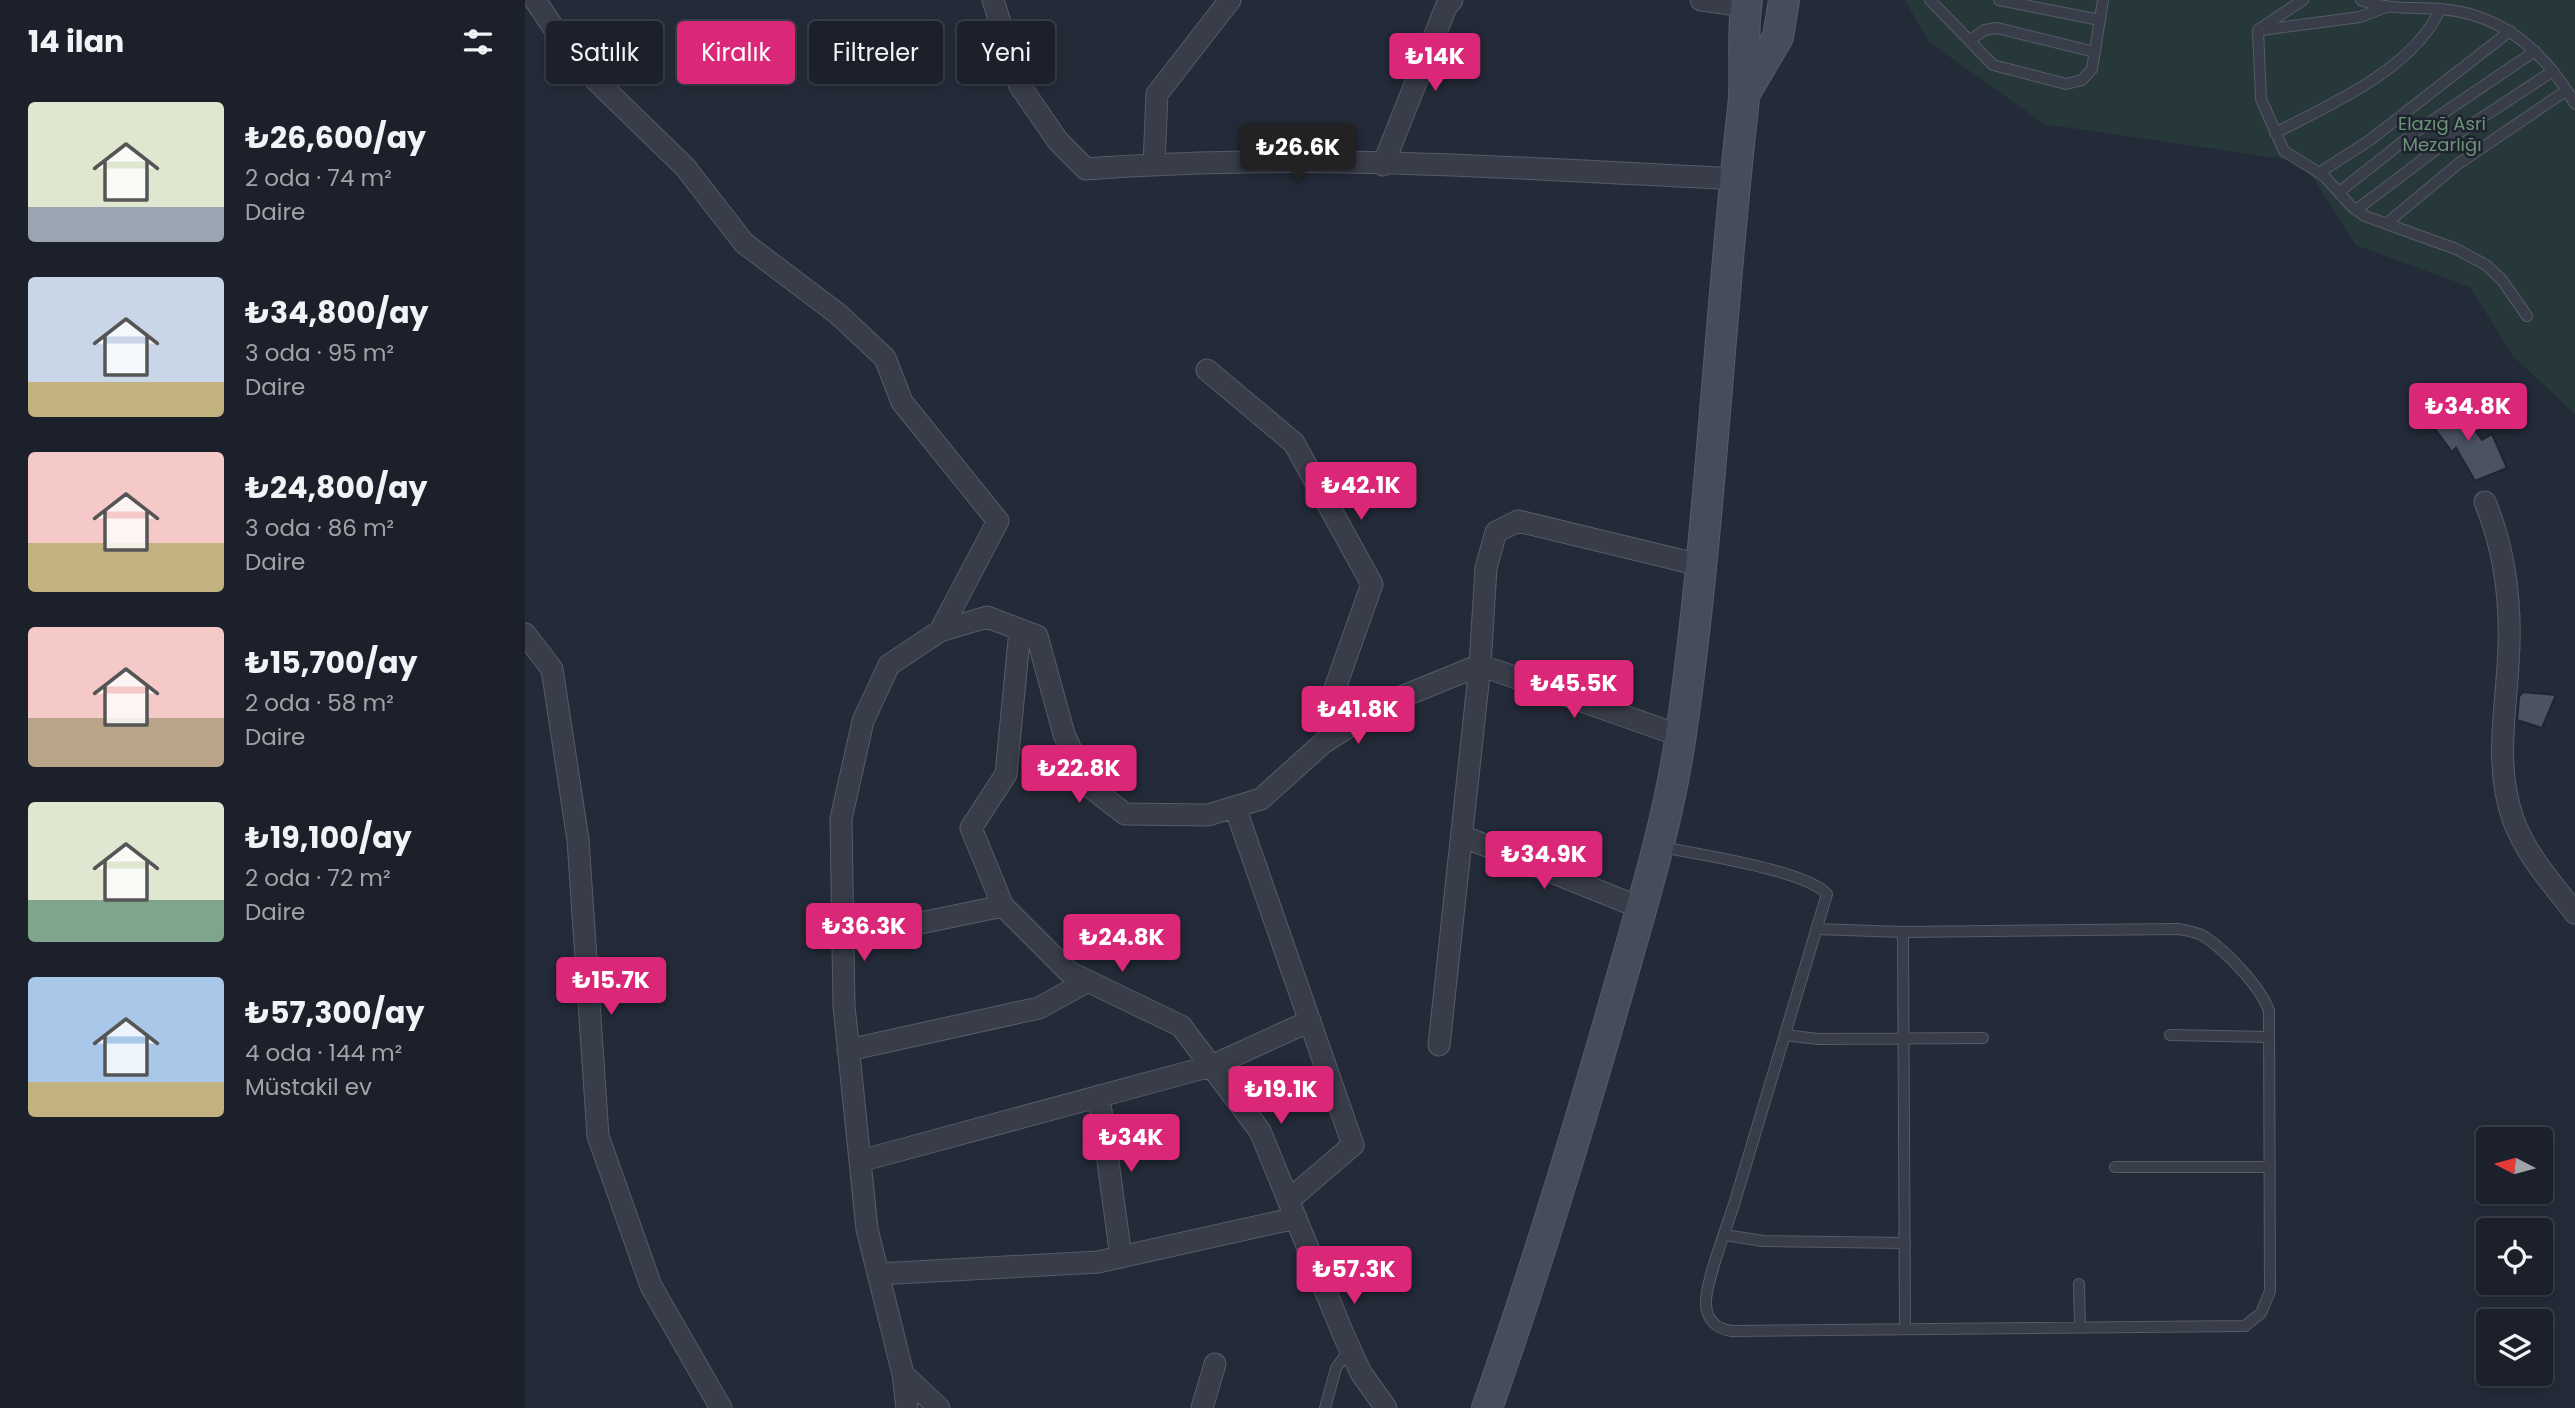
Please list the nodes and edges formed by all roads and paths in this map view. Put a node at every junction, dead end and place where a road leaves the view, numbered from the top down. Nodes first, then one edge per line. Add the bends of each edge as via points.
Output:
1 (535, 0) edge
2 (993, 0) edge
3 (1230, 0) edge
4 (1453, 0) edge
5 (1701, 0) edge
6 (1784, 0) edge
7 (1930, 0) edge
8 (1999, 0) edge
9 (2103, 0) edge
10 (2303, 0) edge
11 (2361, 0) edge
12 (1746, 3) edge
13 (2386, 7) junction
14 (2439, 9) junction
15 (2100, 20) junction
16 (2258, 30) junction
17 (2510, 31) junction
18 (1970, 40) junction
19 (2535, 51) junction
20 (2095, 52) junction
21 (2553, 71) junction
22 (2567, 90) junction
23 (1745, 93) junction
24 (2575, 104) edge
25 (2275, 133) junction
26 (1154, 164) junction
27 (1384, 164) junction
28 (2319, 173) junction
29 (1735, 178) junction
30 (2339, 192) junction
31 (2355, 210) junction
32 (2387, 223) junction
33 (2527, 316) dead end
34 (1207, 370) dead end
35 (2485, 502) dead end
36 (1700, 565) junction
37 (1020, 630) junction
38 (940, 631) junction
39 (525, 634) edge
40 (1480, 665) junction
41 (1338, 733) junction
42 (1681, 736) junction
43 (1235, 807) junction
44 (1462, 836) junction
45 (1658, 846) junction
46 (1003, 906) junction
47 (1641, 908) junction
48 (2575, 913) edge
49 (1816, 929) junction
50 (1903, 932) junction
51 (843, 940) junction
52 (1088, 981) junction
53 (1310, 1021) junction
54 (1785, 1035) junction
55 (2170, 1035) dead end
56 (2269, 1037) junction
57 (1983, 1038) dead end
58 (1904, 1039) junction
59 (1439, 1045) dead end
60 (849, 1050) junction
61 (1211, 1066) junction
62 (1100, 1096) junction
63 (860, 1161) junction
64 (2115, 1167) dead end
65 (2269, 1167) junction
66 (1292, 1209) junction
67 (1725, 1235) junction
68 (1905, 1243) junction
69 (1121, 1257) junction
70 (878, 1274) junction
71 (2079, 1284) dead end
72 (2080, 1327) junction
73 (1905, 1329) junction
74 (1350, 1349) junction
75 (1215, 1364) dead end
76 (903, 1374) junction
77 (721, 1408) edge
78 (907, 1408) edge
79 (939, 1408) edge
80 (1202, 1408) edge
81 (1325, 1408) edge
82 (1386, 1408) edge
83 (1487, 1408) edge

1 - 38 street via 576,61 684,167 744,243 838,314 885,358 902,402 998,521
2 - 26 street via 1020,86 1058,141 1086,169
3 - 26 street via 1157,94
4 - 27 street via 1446,7
5 - 12 street
6 - 23 street via 1778,37
7 - 18 lane
8 - 15 lane
9 - 15 lane
10 - 16 lane
11 - 13 lane
12 - 23 street
13 - 14 lane
13 - 16 lane via 2360,17
14 - 17 lane via 2480,17
14 - 25 lane via 2417,42 2368,83
15 - 20 lane
16 - 25 lane via 2261,99
17 - 19 lane
17 - 28 lane via 2370,140
18 - 20 lane via 1985,30 1997,29
18 - 20 lane via 1993,65 2066,84 2088,75
19 - 21 lane
19 - 30 lane via 2414,133
21 - 22 lane
21 - 31 lane via 2454,136
22 - 24 lane
22 - 32 lane via 2458,164
23 - 29 street
25 - 28 lane via 2284,151
26 - 27 street
27 - 29 street
28 - 30 lane
29 - 36 street
30 - 31 lane
31 - 32 lane
32 - 33 lane via 2479,261 2503,279
34 - 41 street via 1294,443 1372,584 1333,694
35 - 48 street via 2499,542 2507,604 2508,666 2501,746 2508,801 2525,845
36 - 40 street via 1518,521 1496,532
36 - 42 street
37 - 38 street via 987,617
37 - 43 street via 1037,636 1064,734 1086,784 1125,814 1208,816
37 - 46 street via 1006,774 971,828
38 - 51 street via 889,665 863,721 841,818
39 - 77 street via 552,669 578,840 598,1136 651,1286
40 - 41 street via 1384,704
40 - 42 street
40 - 44 street
41 - 43 street via 1261,799
42 - 45 street
43 - 53 street
44 - 47 street
44 - 59 street
45 - 47 street
45 - 49 lane via 1820,887 1827,894
46 - 51 street
46 - 52 street via 1069,972
47 - 83 street via 1572,1155
49 - 50 lane
49 - 54 lane
50 - 56 lane via 2195,932 2264,996
50 - 58 lane
51 - 60 street
52 - 60 street via 1039,1008
52 - 61 street via 1181,1026
53 - 61 street
53 - 66 street via 1353,1145
54 - 58 lane
54 - 67 lane
55 - 56 lane
56 - 65 lane
57 - 58 lane
58 - 68 lane
60 - 63 street
61 - 62 street
61 - 66 street via 1260,1131
62 - 63 street
62 - 69 street
63 - 70 street via 867,1229
64 - 65 lane
65 - 72 lane via 2270,1291 2254,1321 2245,1326
66 - 69 street
66 - 74 street
67 - 68 lane via 1763,1241
67 - 73 lane via 1706,1305 1711,1320 1724,1330
68 - 73 lane
69 - 70 street
70 - 76 street
71 - 72 lane
72 - 73 lane
74 - 81 lane via 1336,1368
74 - 82 street
75 - 80 street
76 - 78 street
76 - 79 street

